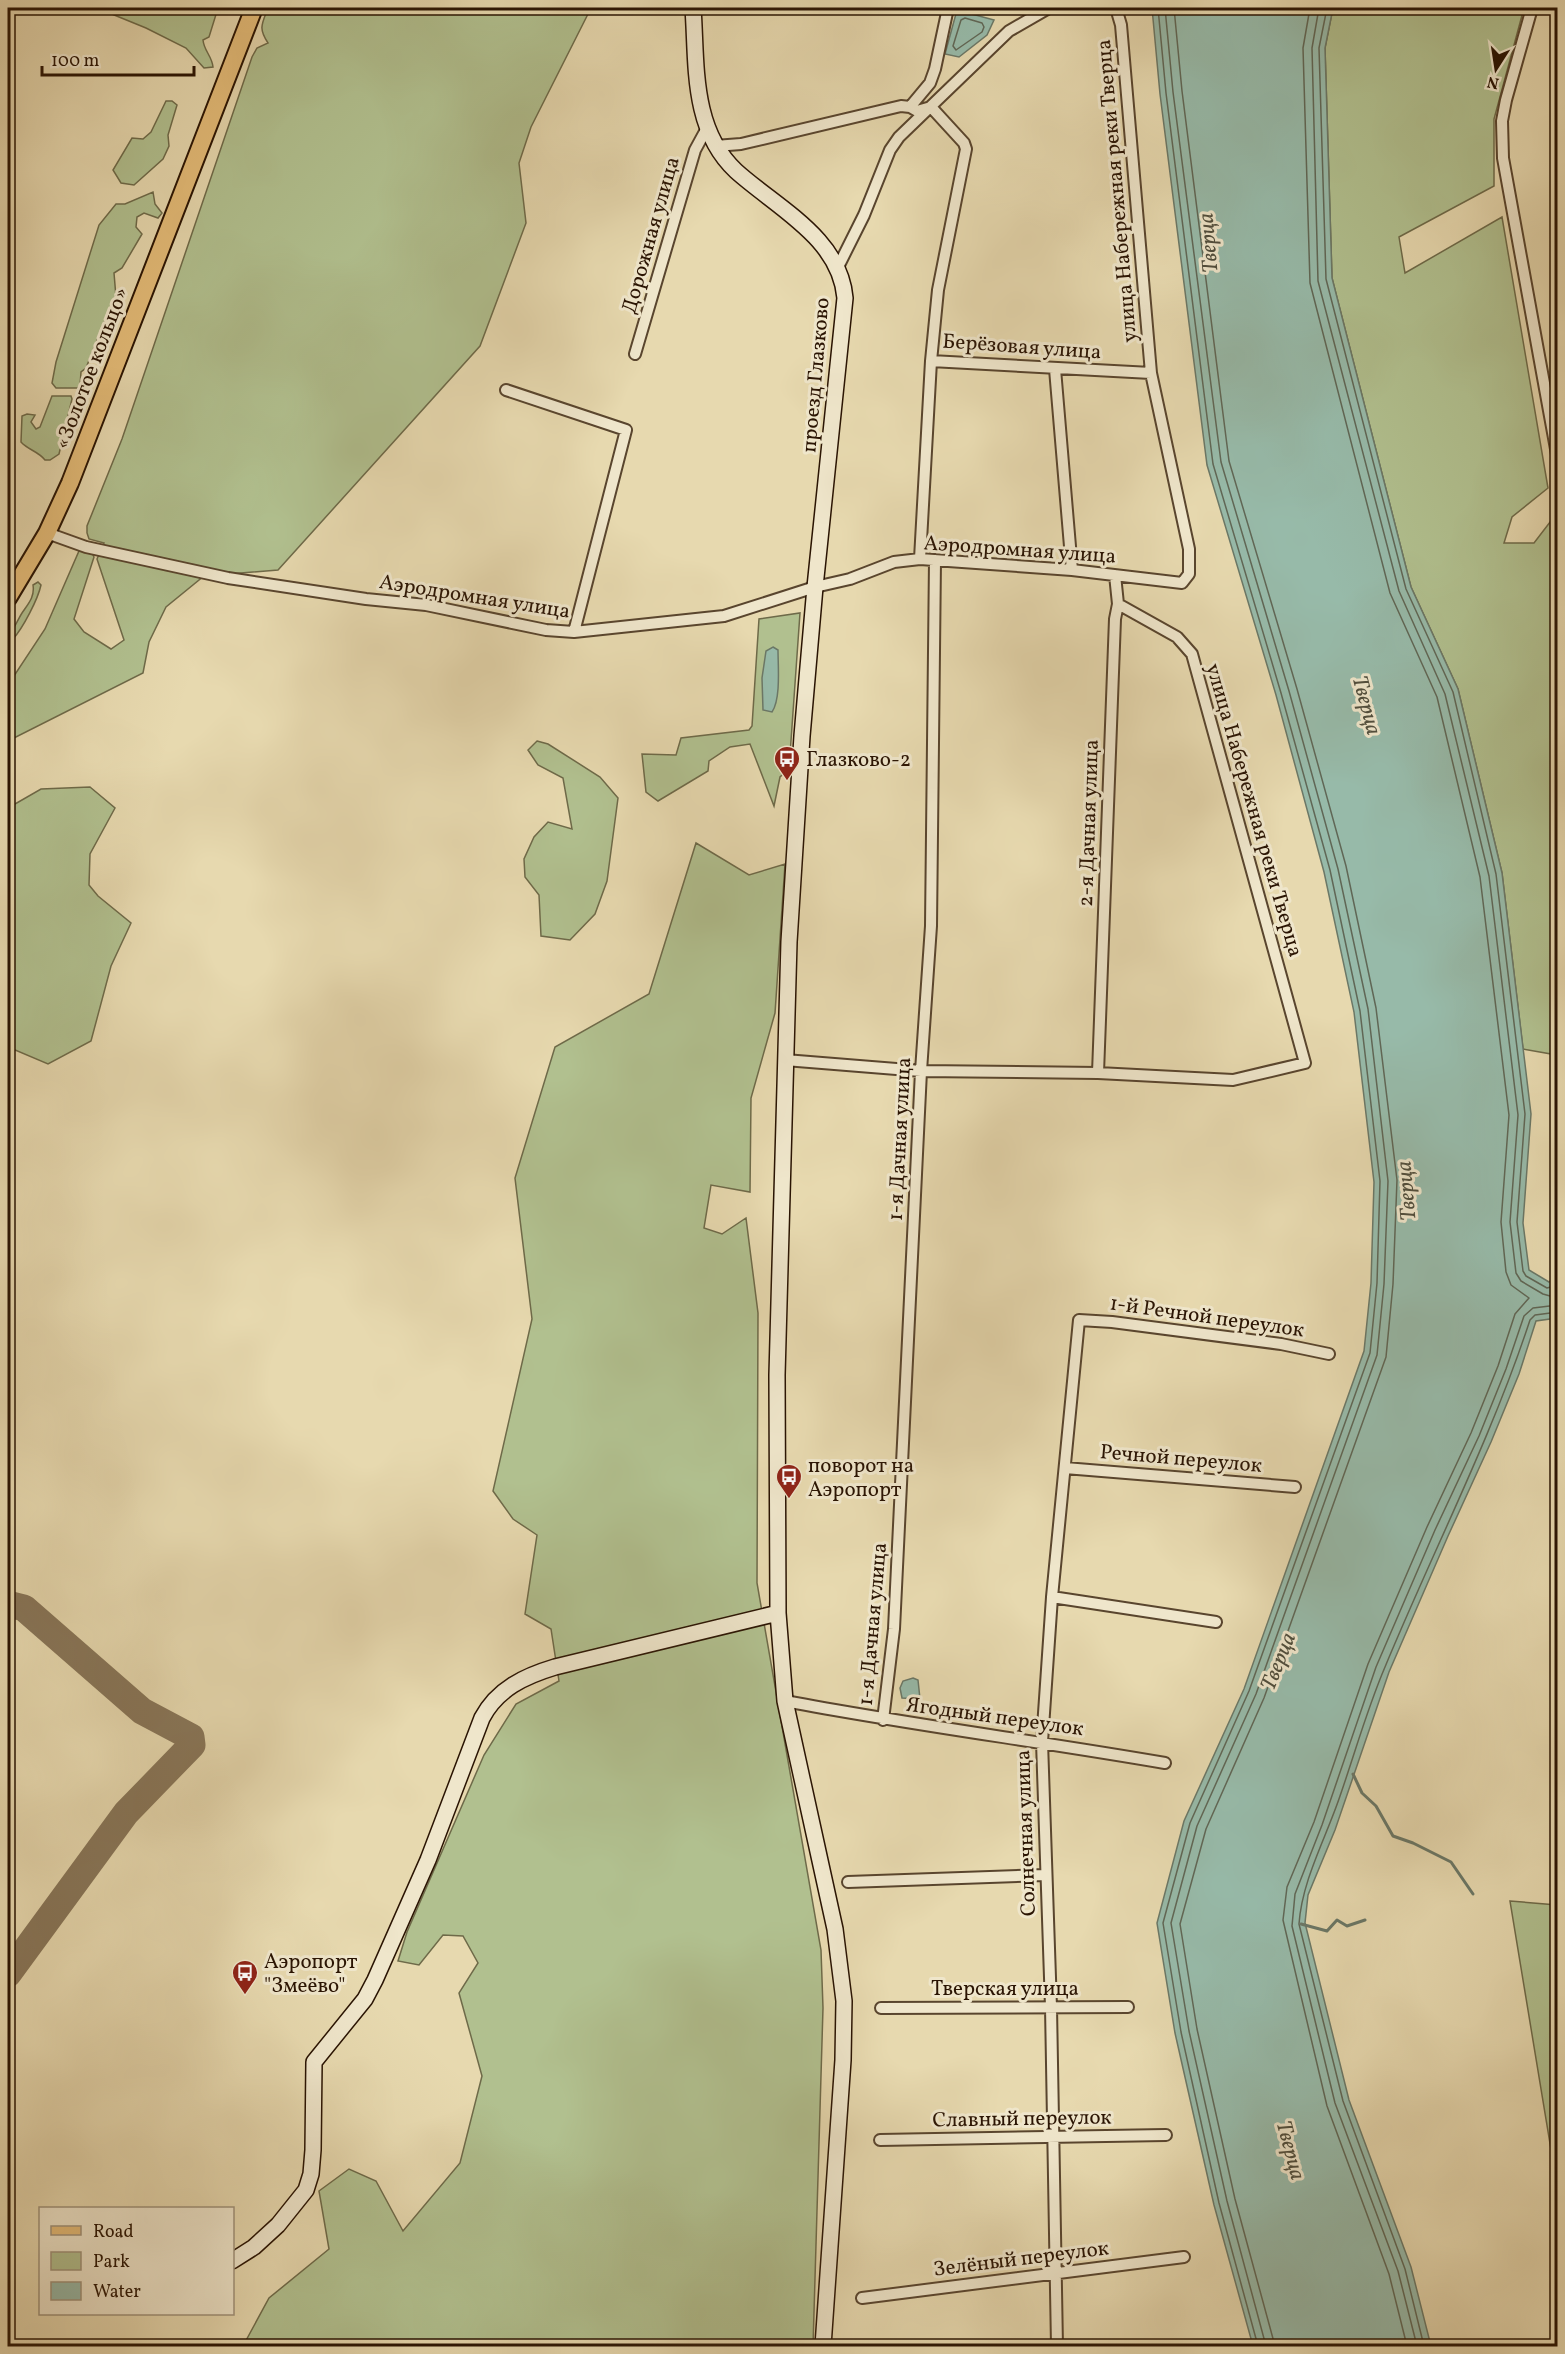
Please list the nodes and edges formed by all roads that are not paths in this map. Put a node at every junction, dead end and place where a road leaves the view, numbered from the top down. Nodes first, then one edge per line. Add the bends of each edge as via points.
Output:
1 (254, 8) edge
2 (693, 8) edge
3 (948, 8) edge
4 (1049, 8) edge
5 (1116, 8) edge
6 (1532, 8) edge
7 (910, 107) junction
8 (931, 107) junction
9 (707, 128) junction
10 (716, 146) junction
11 (838, 267) junction
12 (635, 354) dead end
13 (932, 361) junction
14 (1055, 369) junction
15 (1151, 373) junction
16 (506, 390) dead end
17 (1557, 460) edge
18 (47, 533) junction
19 (920, 559) junction
20 (935, 560) junction
21 (1072, 570) junction
22 (1115, 575) junction
23 (815, 587) junction
24 (8, 598) edge
25 (1118, 604) junction
26 (574, 632) junction
27 (785, 1060) junction
28 (921, 1071) junction
29 (1098, 1073) junction
30 (1079, 1320) joint
31 (1329, 1354) dead end
32 (1065, 1468) junction
33 (1295, 1487) dead end
34 (1052, 1598) junction
35 (777, 1613) junction
36 (1216, 1622) dead end
37 (784, 1701) junction
38 (883, 1719) junction
39 (1042, 1742) junction
40 (1165, 1763) dead end
41 (1045, 1875) junction
42 (849, 1882) dead end
43 (1051, 2007) junction
44 (1128, 2007) dead end
45 (881, 2008) dead end
46 (1166, 2134) dead end
47 (1053, 2137) junction
48 (880, 2140) dead end
49 (1185, 2257) dead end
50 (234, 2260) edge
51 (1055, 2273) junction
52 (862, 2298) dead end
53 (823, 2346) edge
54 (1057, 2346) edge

1 - 18 main road, «Золотое кольцо» via 89,435
2 - 9 main road, проезд Глазково via 700,101
3 - 7 street via 930,83
4 - 8 street via 1009,31
5 - 15 street, улица Набережная реки Тверца via 1121,25
6 - 17 street via 1506,100 1503,159
7 - 8 street via 917,111
7 - 10 street
8 - 11 street via 890,150
8 - 13 street, Берёзовая улица via 966,149 938,290
9 - 10 main road, проезд Глазково
9 - 12 street, Дорожная улица via 695,150
10 - 11 main road, проезд Глазково via 736,171 818,239
11 - 23 main road, проезд Глазково via 845,293 845,317
13 - 14 street, Берёзовая улица
13 - 19 street
14 - 15 street, Берёзовая улица
14 - 21 street
15 - 22 street, Аэродромная улица via 1190,549 1189,574 1182,583
16 - 26 street via 627,430
18 - 24 main road, «Золотое кольцо»
18 - 26 street, Аэродромная улица via 86,547 228,578 426,605 546,630
19 - 20 street, Аэродромная улица
19 - 23 street, Аэродромная улица via 894,562
20 - 21 street, Аэродромная улица
20 - 28 street, 1-я Дачная улица via 931,926
21 - 22 street, Аэродромная улица
22 - 25 street, 2-я Дачная улица
23 - 26 street, Аэродромная улица via 724,615
23 - 27 main road, проезд Глазково via 802,736
25 - 29 street, 2-я Дачная улица
25 - 29 street, улица Набережная реки Тверца via 1172,634 1192,654 1305,1063 1233,1080
27 - 28 street
27 - 35 main road, проезд Глазково via 777,1375
28 - 29 street
28 - 38 street, 1-я Дачная улица via 894,1629
30 - 31 street, 1-й Речной переулок via 1281,1344
30 - 32 street, Солнечная улица
32 - 33 street, Речной переулок
32 - 34 street, Солнечная улица
34 - 36 street
34 - 39 street, Солнечная улица
35 - 37 main road, проезд Глазково
35 - 50 main road via 555,1667 514,1684 491,1702 375,1980 365,1999 314,2062 312,2174 306,2190 278,2225
37 - 38 street, Ягодный переулок
37 - 53 main road, проезд Глазково via 834,1922 843,2001 843,2060
38 - 39 street, Ягодный переулок
39 - 40 street, Ягодный переулок
39 - 41 street, Солнечная улица
41 - 42 street
41 - 43 street, Солнечная улица
43 - 44 street, Тверская улица
43 - 45 street, Тверская улица
43 - 47 street, Солнечная улица
46 - 47 street, Славный переулок
47 - 48 street, Славный переулок
47 - 51 street, Солнечная улица
49 - 51 street, Зелёный переулок
51 - 52 street, Зелёный переулок
51 - 54 street, Солнечная улица

